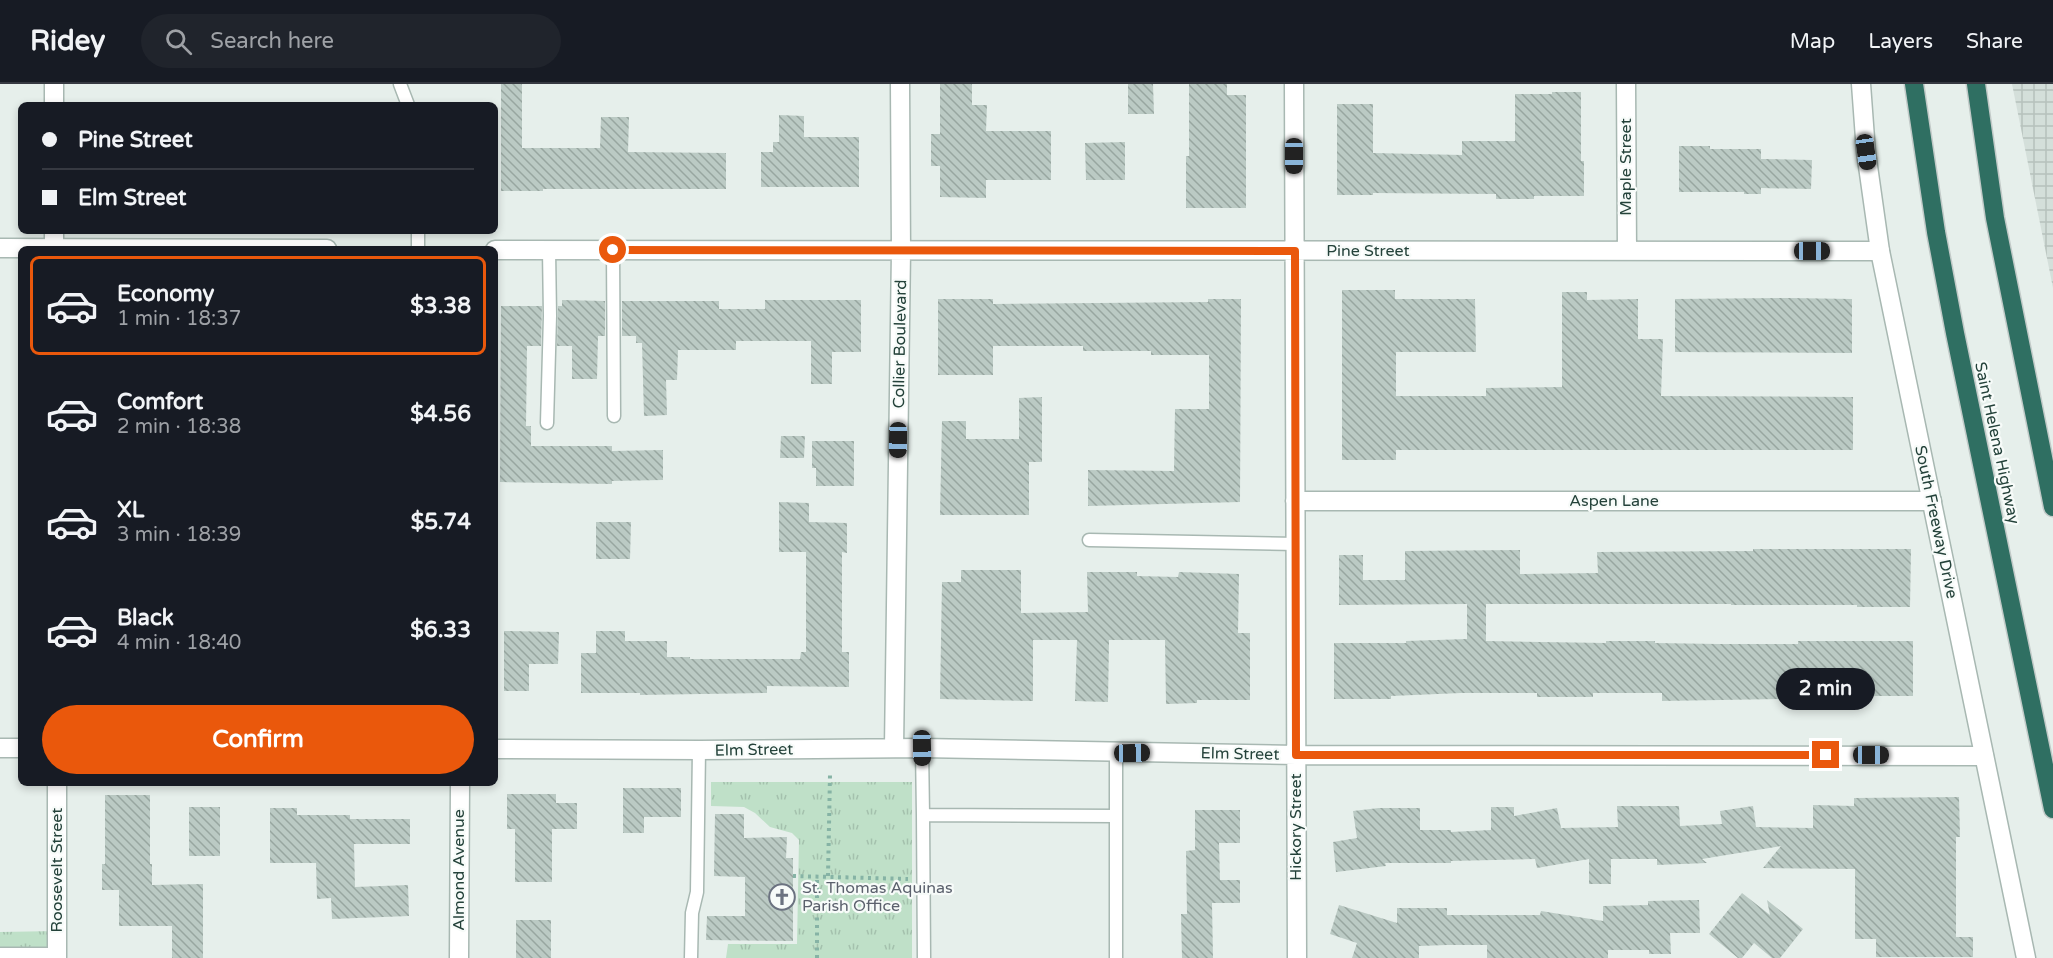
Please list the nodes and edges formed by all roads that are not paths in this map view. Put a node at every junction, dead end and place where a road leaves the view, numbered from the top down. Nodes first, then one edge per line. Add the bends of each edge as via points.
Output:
1 (54, 84) edge
2 (400, 84) edge
3 (900, 84) edge
4 (1294, 84) edge
5 (1626, 84) edge
6 (1861, 84) edge
7 (1914, 84) edge
8 (1976, 84) edge
9 (54, 102) edge
10 (407, 102) edge
11 (54, 243) edge
12 (18, 246) edge
13 (22, 246) edge
14 (190, 246) edge
15 (0, 248) edge
16 (498, 250) edge
17 (549, 250) junction
18 (613, 250) junction
19 (1880, 250) junction
20 (901, 251) junction
21 (1295, 251) junction
22 (1627, 251) junction
23 (614, 416) dead end
24 (547, 423) dead end
25 (1295, 501) junction
26 (1932, 501) junction
27 (2053, 507) edge
28 (1089, 540) dead end
29 (1296, 544) junction
30 (0, 748) edge
31 (18, 748) edge
32 (894, 748) junction
33 (922, 748) junction
34 (498, 749) edge
35 (699, 750) junction
36 (1116, 753) junction
37 (1296, 755) junction
38 (1984, 756) junction
39 (57, 786) edge
40 (460, 786) edge
41 (2053, 809) edge
42 (923, 815) junction
43 (1116, 816) junction
44 (0, 957) edge
45 (57, 957) edge
46 (459, 958) edge
47 (691, 958) edge
48 (924, 958) edge
49 (1116, 958) edge
50 (1297, 958) edge
51 (2026, 958) edge

1 - 9 street
2 - 10 lane
3 - 20 street, Collier Boulevard
4 - 21 street, Hickory Street
5 - 22 street, Maple Street
6 - 19 street, South Freeway Drive
7 - 41 highway, Saint Helena Highway via 1955,333
8 - 27 highway via 1995,218
11 - 13 street
11 - 14 street
12 - 15 street
16 - 17 street, Pine Street
17 - 18 street, Pine Street
17 - 24 lane
18 - 20 street, Pine Street
18 - 23 lane
19 - 22 street, Pine Street
19 - 26 street, South Freeway Drive
20 - 21 street, Pine Street
20 - 32 street, Collier Boulevard
21 - 22 street, Pine Street
21 - 25 street, Hickory Street
25 - 26 street, Aspen Lane
25 - 29 street, Hickory Street
26 - 38 street, South Freeway Drive
28 - 29 lane
29 - 37 street, Hickory Street
30 - 31 street
32 - 33 street, Elm Street
32 - 35 street, Elm Street
33 - 36 street, Elm Street
33 - 42 lane
34 - 35 street, Elm Street
35 - 47 lane via 697,892 692,913
36 - 37 street, Elm Street
36 - 43 lane
37 - 38 street, Elm Street
37 - 50 street, Hickory Street
38 - 51 street, South Freeway Drive
39 - 45 street, Roosevelt Street
40 - 46 street, Almond Avenue
42 - 43 lane
42 - 48 lane
43 - 49 lane
44 - 45 street

